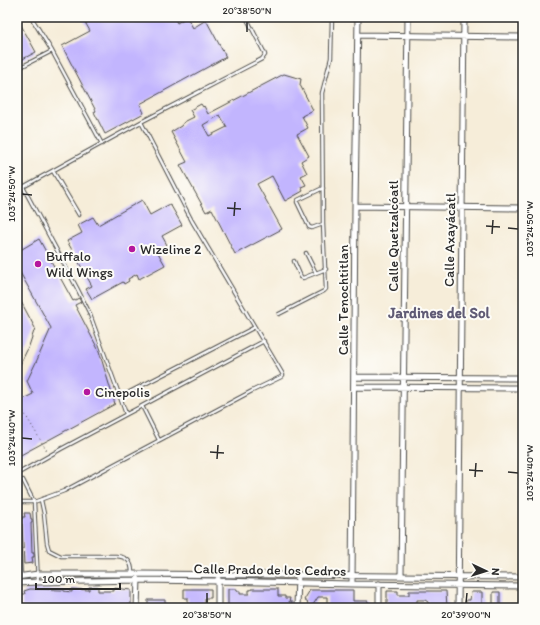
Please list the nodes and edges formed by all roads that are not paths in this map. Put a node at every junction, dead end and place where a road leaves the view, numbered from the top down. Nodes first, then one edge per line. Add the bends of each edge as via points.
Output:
1 (31, 17) edge
2 (246, 17) edge
3 (332, 17) edge
4 (358, 17) edge
5 (408, 17) edge
6 (464, 17) edge
7 (358, 35) junction
8 (408, 36) junction
9 (464, 36) junction
10 (523, 37) edge
11 (52, 51) junction
12 (17, 69) edge
13 (141, 122) junction
14 (102, 144) junction
15 (53, 171) junction
16 (17, 175) edge
17 (23, 187) junction
18 (323, 188) junction
19 (355, 206) junction
20 (405, 207) junction
21 (462, 207) junction
22 (523, 208) edge
23 (79, 215) dead end
24 (323, 224) junction
25 (306, 253) dead end
26 (294, 261) dead end
27 (326, 269) junction
28 (316, 273) junction
29 (279, 314) dead end
30 (256, 327) junction
31 (264, 341) junction
32 (354, 377) junction
33 (404, 377) junction
34 (460, 378) junction
35 (523, 378) edge
36 (354, 387) junction
37 (404, 387) junction
38 (460, 388) junction
39 (523, 388) edge
40 (120, 397) junction
41 (142, 406) junction
42 (127, 413) junction
43 (159, 440) junction
44 (17, 474) edge
45 (23, 480) dead end
46 (41, 500) junction
47 (17, 502) edge
48 (34, 502) junction
49 (18, 519) edge
50 (38, 574) junction
51 (132, 574) junction
52 (138, 574) junction
53 (218, 574) junction
54 (298, 574) junction
55 (352, 575) junction
56 (19, 576) edge
57 (401, 576) junction
58 (458, 576) junction
59 (523, 577) edge
60 (138, 580) junction
61 (218, 581) junction
62 (38, 582) junction
63 (298, 582) junction
64 (17, 584) edge
65 (352, 584) junction
66 (379, 584) junction
67 (458, 586) junction
68 (523, 586) edge
69 (137, 608) edge
70 (218, 608) edge
71 (298, 608) edge
72 (379, 608) edge
73 (458, 608) edge

1 - 11 lane
2 - 13 lane via 264,52 262,59
3 - 18 lane via 331,58 322,93
4 - 7 street, Calle Tenochtitlan
5 - 8 street, Calle Quetzalcóatl
6 - 9 street, Calle Axayácatl
7 - 8 street
7 - 19 street, Calle Tenochtitlan
8 - 9 street
8 - 20 street, Calle Quetzalcóatl
9 - 10 street
9 - 21 street, Calle Axayácatl
11 - 12 lane
11 - 14 lane
13 - 14 lane
13 - 30 lane via 192,221
14 - 15 lane
15 - 17 lane
15 - 23 lane
16 - 17 lane
17 - 40 lane via 89,312
18 - 24 lane
18 - 24 lane via 297,202 309,227
19 - 20 street
19 - 32 street, Calle Tenochtitlan
20 - 21 street
20 - 33 street, Calle Quetzalcóatl
21 - 22 street
21 - 34 street, Calle Axayácatl
24 - 27 lane
25 - 28 lane
26 - 28 lane via 302,277
27 - 28 lane
27 - 29 lane via 325,291
30 - 31 lane
30 - 40 lane
31 - 41 lane
31 - 43 lane via 282,376
32 - 33 street
32 - 36 street, Calle Tenochtitlan
33 - 34 street
33 - 37 street, Calle Quetzalcóatl
34 - 35 street
34 - 38 street, Calle Axayácatl
36 - 37 street
36 - 55 street, Calle Tenochtitlan
37 - 38 street
37 - 57 street, Calle Quetzalcóatl
38 - 39 street
38 - 58 street, Calle Axayácatl
40 - 42 lane
41 - 42 lane
41 - 43 lane
42 - 44 lane
43 - 46 lane via 64,491
45 - 48 lane
46 - 48 lane
46 - 51 lane via 49,550 61,556 124,558 131,565
47 - 48 lane
48 - 50 lane
49 - 56 lane
50 - 51 street, Calle Prado de los Cedros
50 - 56 street, Calle Prado de los Cedros
50 - 62 lane
51 - 52 street, Calle Prado de los Cedros
52 - 53 street, Calle Prado de los Cedros
52 - 60 street
53 - 54 street, Calle Prado de los Cedros
53 - 61 street
54 - 55 street, Calle Prado de los Cedros
54 - 63 street
55 - 57 street, Calle Prado de los Cedros
55 - 65 street, Calle Tenochtitlan
57 - 58 street, Calle Prado de los Cedros
58 - 59 street, Calle Prado de los Cedros
58 - 67 street, Calle Axayácatl
60 - 61 street, Calle Prado de los Cedros
60 - 62 street, Calle Prado de los Cedros
60 - 69 street
61 - 63 street, Calle Prado de los Cedros
61 - 70 street
62 - 64 street, Calle Prado de los Cedros
63 - 65 street, Calle Prado de los Cedros
63 - 71 street
65 - 66 street, Calle Prado de los Cedros
66 - 67 street, Calle Prado de los Cedros
66 - 72 street
67 - 68 street, Calle Prado de los Cedros
67 - 73 street, Calle Axayácatl

